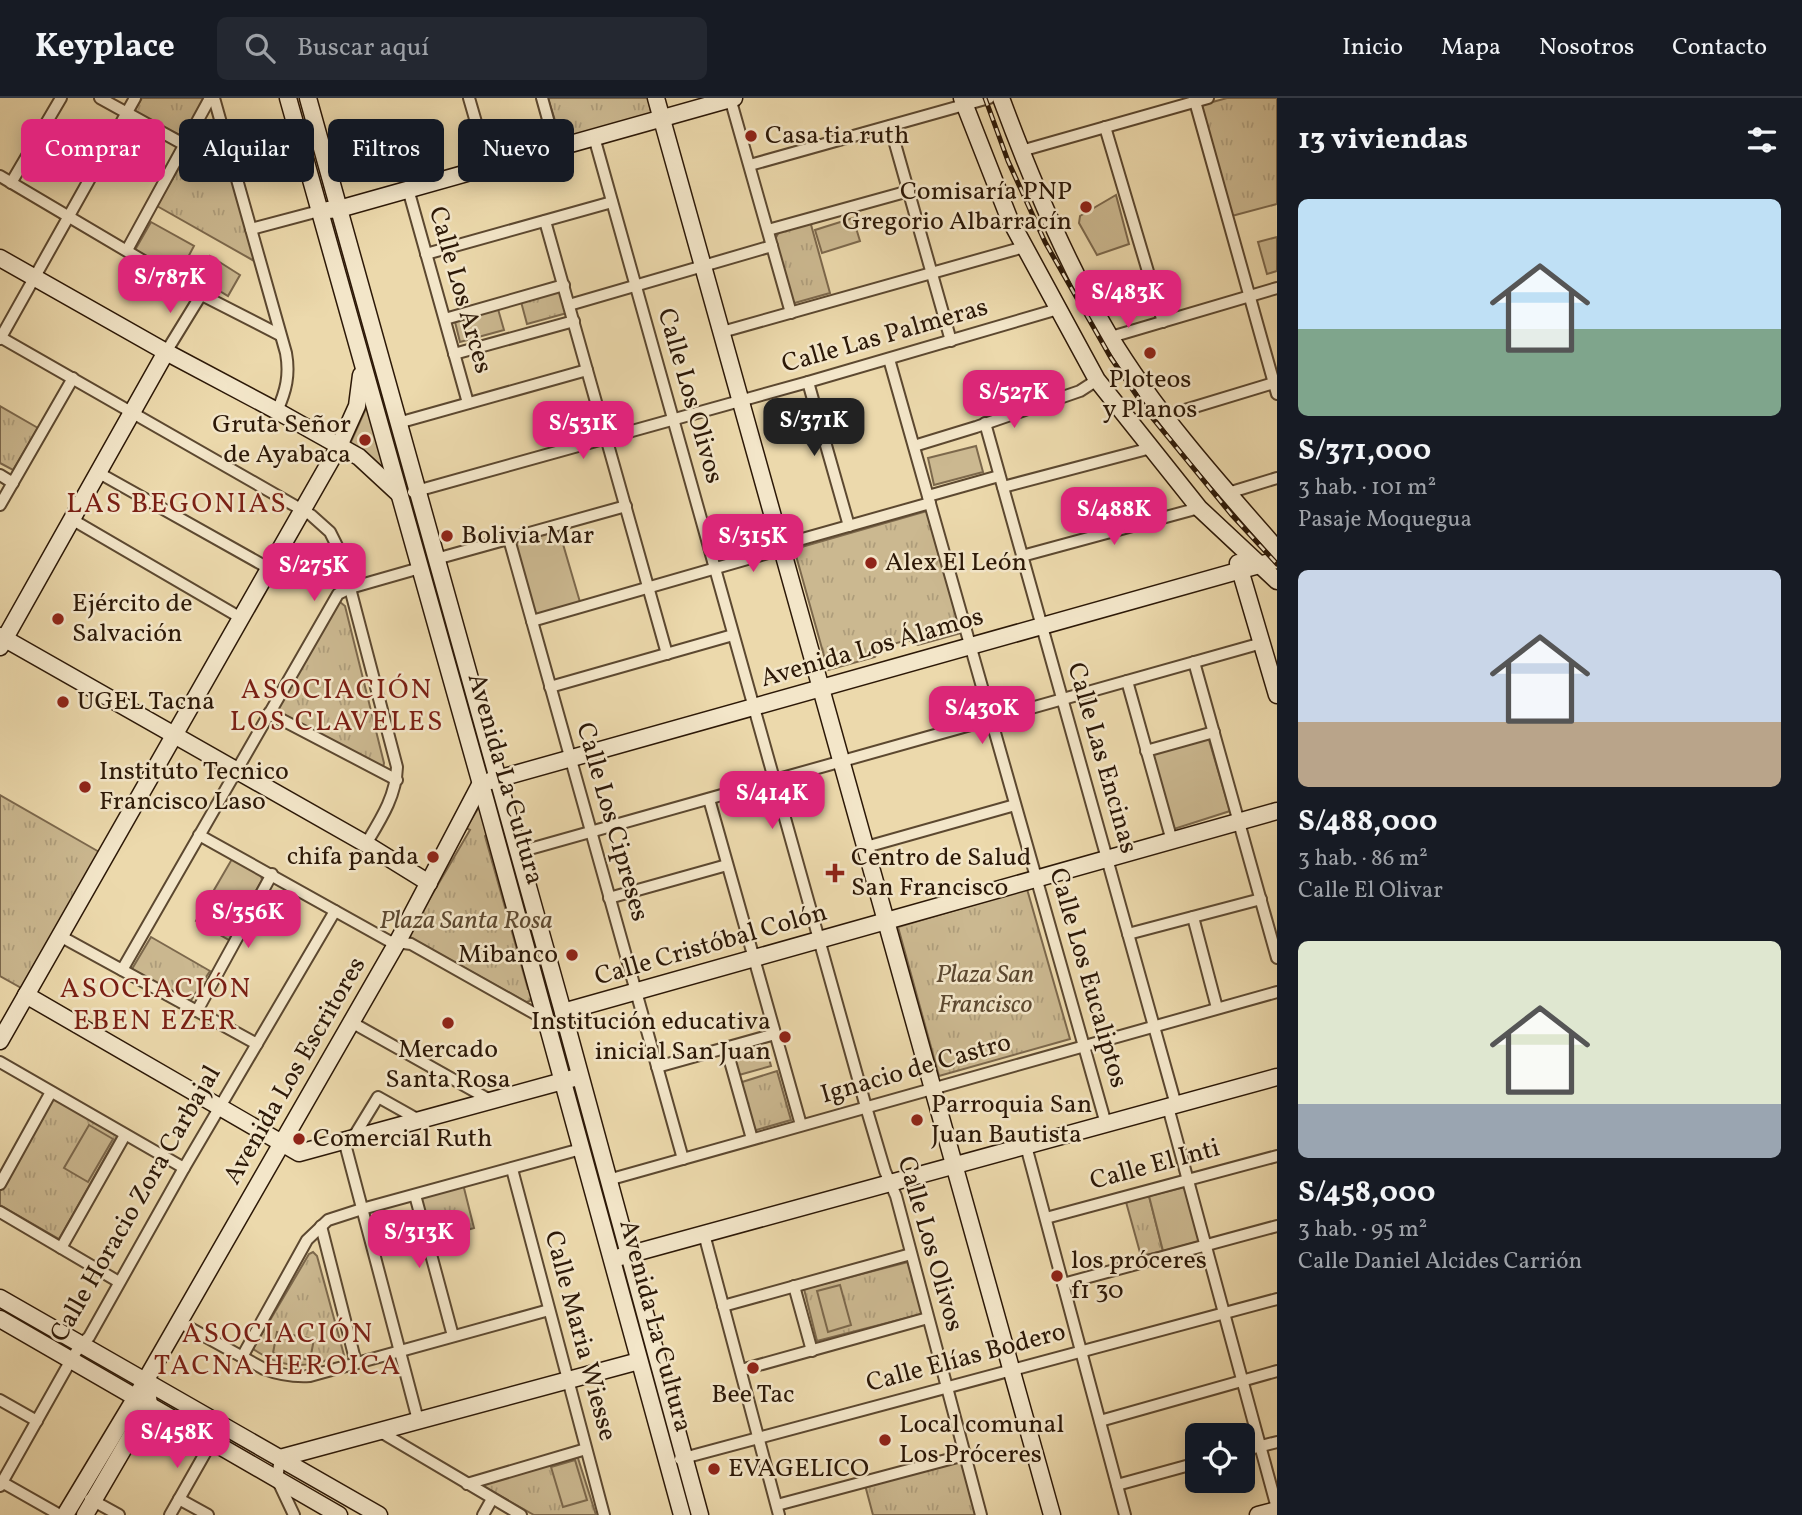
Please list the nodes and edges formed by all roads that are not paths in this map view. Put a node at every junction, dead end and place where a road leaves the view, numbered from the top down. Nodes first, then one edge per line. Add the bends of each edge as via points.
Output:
1 (61, 98) edge
2 (100, 98) edge
3 (135, 98) edge
4 (212, 98) edge
5 (288, 98) edge
6 (308, 98) edge
7 (469, 98) edge
8 (542, 98) edge
9 (656, 98) edge
10 (732, 98) edge
11 (989, 98) edge
12 (1000, 98) edge
13 (1208, 98) edge
14 (1194, 100) edge
15 (963, 102) edge
16 (127, 112) junction
17 (662, 118) junction
18 (200, 119) edge
19 (475, 119) edge
20 (548, 119) edge
21 (890, 126) junction
22 (1105, 127) junction
23 (594, 137) junction
24 (179, 142) edge
25 (574, 143) edge
26 (1021, 151) junction
27 (179, 156) edge
28 (750, 165) junction
29 (458, 175) edge
30 (0, 176) edge
31 (11, 183) junction
32 (408, 189) junction
33 (909, 191) junction
34 (612, 202) junction
35 (339, 209) junction
36 (319, 211) junction
37 (68, 216) junction
38 (545, 221) junction
39 (251, 229) junction
40 (768, 230) junction
41 (772, 246) junction
42 (1024, 247) junction
43 (127, 250) junction
44 (426, 254) junction
45 (0, 258) edge
46 (703, 266) junction
47 (932, 274) junction
48 (34, 277) junction
49 (564, 285) junction
50 (635, 286) junction
51 (1277, 288) edge
52 (201, 295) junction
53 (1249, 296) junction
54 (569, 306) junction
55 (1058, 309) junction
56 (792, 313) junction
57 (444, 319) junction
58 (573, 321) junction
59 (1163, 322) junction
60 (722, 332) junction
61 (280, 335) junction
62 (1111, 337) junction
63 (0, 338) edge
64 (951, 341) junction
65 (166, 352) junction
66 (454, 354) junction
67 (360, 355) junction
68 (889, 359) junction
69 (587, 370) junction
70 (73, 378) junction
71 (1097, 380) junction
72 (808, 382) junction
73 (1276, 386) edge
74 (741, 401) junction
75 (468, 403) junction
76 (277, 411) junction
77 (133, 414) junction
78 (1165, 416) junction
79 (673, 420) junction
80 (398, 423) junction
81 (985, 423) junction
82 (606, 438) junction
83 (339, 446) junction
84 (914, 446) junction
85 (1151, 448) junction
86 (99, 473) junction
87 (0, 475) edge
88 (1277, 478) edge
89 (1001, 482) junction
90 (13, 483) junction
91 (418, 491) junction
92 (1228, 493) junction
93 (400, 496) junction
94 (929, 499) junction
95 (0, 505) edge
96 (626, 506) junction
97 (1199, 508) junction
98 (303, 512) junction
99 (73, 520) junction
100 (849, 526) junction
101 (1221, 529) junction
102 (509, 539) junction
103 (782, 547) junction
104 (1277, 548) edge
105 (1022, 556) junction
106 (436, 559) junction
107 (1277, 560) edge
108 (1259, 565) junction
109 (420, 568) junction
110 (270, 569) junction
111 (715, 569) junction
112 (1242, 570) junction
113 (1277, 580) edge
114 (350, 588) junction
115 (649, 588) junction
116 (242, 618) junction
117 (532, 621) junction
118 (1041, 626) junction
119 (733, 635) junction
120 (2, 640) edge
121 (1262, 643) junction
122 (970, 646) junction
123 (667, 654) junction
124 (1194, 662) junction
125 (1127, 681) junction
126 (551, 688) junction
127 (821, 688) junction
128 (1277, 695) edge
129 (1062, 699) junction
130 (754, 707) junction
131 (270, 713) junction
132 (991, 719) junction
133 (1214, 732) junction
134 (174, 735) junction
135 (1146, 751) junction
136 (570, 759) junction
137 (842, 761) junction
138 (237, 770) junction
139 (498, 779) junction
140 (397, 780) junction
141 (774, 780) junction
142 (481, 783) junction
143 (709, 799) junction
144 (1015, 805) junction
145 (1277, 811) edge
146 (1239, 822) junction
147 (591, 832) junction
148 (199, 835) junction
149 (1172, 841) junction
150 (366, 844) junction
151 (866, 847) junction
152 (519, 852) junction
153 (1107, 859) junction
154 (727, 864) junction
155 (272, 874) junction
156 (1036, 879) junction
157 (429, 883) junction
158 (609, 898) junction
159 (1261, 899) junction
160 (335, 911) junction
161 (1193, 917) junction
162 (887, 921) junction
163 (1128, 934) junction
164 (60, 936) junction
165 (819, 940) junction
166 (398, 941) junction
167 (754, 958) junction
168 (1277, 958) edge
169 (122, 970) junction
170 (636, 992) junction
171 (1277, 992) edge
172 (26, 995) junction
173 (1217, 1008) junction
174 (197, 1011) junction
175 (563, 1012) junction
176 (547, 1020) junction
177 (351, 1022) junction
178 (1154, 1026) junction
179 (775, 1034) junction
180 (0, 1041) edge
181 (257, 1044) junction
182 (1083, 1046) junction
183 (726, 1047) junction
184 (0, 1062) edge
185 (657, 1067) junction
186 (580, 1076) junction
187 (1277, 1077) edge
188 (564, 1081) junction
189 (934, 1088) junction
190 (51, 1092) junction
191 (490, 1100) junction
192 (1172, 1106) junction
193 (866, 1107) junction
194 (219, 1108) junction
195 (419, 1120) junction
196 (1106, 1124) junction
197 (800, 1125) junction
198 (125, 1135) junction
199 (349, 1139) junction
200 (751, 1139) junction
201 (281, 1144) junction
202 (1026, 1146) junction
203 (581, 1149) junction
204 (1277, 1156) edge
205 (683, 1158) junction
206 (955, 1165) junction
207 (184, 1168) junction
208 (512, 1169) junction
209 (608, 1180) junction
210 (1188, 1180) junction
211 (890, 1182) junction
212 (0, 1184) edge
213 (415, 1195) junction
214 (362, 1209) junction
215 (0, 1212) edge
216 (1046, 1218) junction
217 (321, 1226) junction
218 (1277, 1226) edge
219 (704, 1234) junction
220 (1206, 1246) junction
221 (61, 1248) junction
222 (628, 1254) junction
223 (911, 1254) junction
224 (611, 1259) junction
225 (119, 1282) junction
226 (1063, 1284) junction
227 (794, 1286) junction
228 (0, 1298) edge
229 (1277, 1299) edge
230 (723, 1306) junction
231 (549, 1310) junction
232 (1224, 1313) junction
233 (928, 1318) junction
234 (0, 1320) edge
235 (179, 1322) junction
236 (453, 1336) junction
237 (81, 1344) junction
238 (812, 1351) junction
239 (1081, 1351) junction
240 (400, 1352) junction
241 (242, 1357) junction
242 (71, 1360) junction
243 (639, 1361) junction
244 (356, 1363) junction
245 (741, 1370) junction
246 (1012, 1370) junction
247 (1277, 1371) edge
248 (568, 1379) junction
249 (145, 1381) junction
250 (1243, 1381) junction
251 (947, 1387) junction
252 (0, 1400) edge
253 (143, 1401) junction
254 (418, 1420) junction
255 (37, 1421) junction
256 (1100, 1421) junction
257 (379, 1431) junction
258 (759, 1437) junction
259 (212, 1441) junction
260 (1277, 1442) edge
261 (1260, 1447) junction
262 (1255, 1448) edge
263 (586, 1449) junction
264 (965, 1455) junction
265 (280, 1458) junction
266 (684, 1458) junction
267 (667, 1462) junction
268 (1185, 1467) edge
269 (277, 1479) junction
270 (1, 1483) edge
271 (467, 1484) junction
272 (1117, 1485) junction
273 (86, 1497) junction
274 (179, 1499) junction
275 (492, 1499) junction
276 (1277, 1509) edge
277 (778, 1510) edge
278 (62, 1515) edge
279 (85, 1515) edge
280 (120, 1515) edge
281 (170, 1515) edge
282 (208, 1515) edge
283 (294, 1515) edge
284 (339, 1515) edge
285 (379, 1515) edge
286 (483, 1515) edge
287 (520, 1515) edge
288 (604, 1515) edge
289 (682, 1515) edge
290 (700, 1515) edge
291 (981, 1515) edge
292 (1052, 1515) edge
293 (1125, 1515) edge
294 (1258, 1515) edge

1 - 31 street
2 - 16 street
3 - 16 street
4 - 18 street
4 - 39 street
5 - 36 street, Avenida La Cultura
6 - 35 street, Avenida La Cultura
7 - 19 street
8 - 20 street
9 - 17 street
10 - 17 street
10 - 28 street
11 - 15 street
12 - 26 street
13 - 14 street
14 - 22 street
14 - 53 street
15 - 21 street
15 - 42 street
16 - 24 street
16 - 37 street
17 - 23 street
17 - 46 street
21 - 28 street
21 - 33 street
22 - 26 street
22 - 59 street
23 - 25 street
23 - 34 street, Calle Los Olivos
26 - 62 street via 1060,240
27 - 43 street
28 - 40 street
29 - 32 street
30 - 31 street
31 - 37 street
32 - 35 street
32 - 44 street, Calle Los Arces
33 - 40 street
33 - 47 street
34 - 38 street
34 - 50 street, Calle Los Olivos
35 - 36 street
35 - 80 street, Avenida La Cultura
36 - 39 street
36 - 67 street, Avenida La Cultura
37 - 43 street
37 - 48 street
38 - 44 street
38 - 49 street
39 - 61 street
40 - 41 street
41 - 46 street
41 - 56 street
42 - 47 street
42 - 55 street
43 - 52 street
44 - 57 street, Calle Los Arces
45 - 48 street
46 - 50 street
46 - 60 street
47 - 56 street
47 - 64 street
48 - 63 street
48 - 65 street
49 - 54 street
49 - 57 street
50 - 54 street
50 - 79 street, Calle Los Olivos
51 - 53 street
52 - 61 street
52 - 65 street
53 - 59 street
53 - 73 street
54 - 58 street
55 - 64 street, Calle Las Palmeras
55 - 71 street
56 - 60 street
57 - 66 street, Calle Los Arces
58 - 66 street
58 - 69 street
59 - 62 street
60 - 74 street
61 - 76 street via 288,375
62 - 78 street
63 - 70 street
64 - 68 street, Calle Las Palmeras
65 - 76 street
65 - 77 street
66 - 75 street, Calle Los Arces
67 - 83 street via 361,392
67 - 93 street, Avenida La Cultura
68 - 72 street, Calle Las Palmeras
68 - 84 street, Calle Los Eucaliptos
69 - 75 street
69 - 82 street
70 - 77 street
70 - 90 street
71 - 81 street via 1080,391
71 - 85 street
72 - 74 street, Calle Las Palmeras
72 - 100 street
73 - 78 street
74 - 79 street, Calle Las Palmeras
74 - 103 street
75 - 80 street
76 - 83 street
77 - 86 street
77 - 98 street
78 - 92 street
79 - 82 street, Calle Las Palmeras
79 - 111 street, Calle Los Olivos
80 - 91 street, Avenida La Cultura
81 - 84 street
81 - 89 street, Calle Las Encinas
82 - 91 street, Calle Las Palmeras
82 - 96 street
83 - 93 street via 368,465
83 - 98 street
84 - 94 street, Calle Los Eucaliptos
85 - 89 street
85 - 97 street
86 - 99 street
86 - 110 street
87 - 90 street
88 - 92 street
89 - 94 street
89 - 105 street, Calle Las Encinas
90 - 95 street
91 - 93 street, Calle Las Palmeras
91 - 106 street, Avenida La Cultura
92 - 104 street
93 - 109 street, Avenida La Cultura
94 - 100 street
94 - 122 street, Calle Los Eucaliptos
96 - 102 street
96 - 115 street
97 - 101 street
97 - 105 street
98 - 110 street
98 - 114 street via 335,539
99 - 116 street
99 - 120 street
100 - 103 street
101 - 108 street
101 - 112 street
102 - 106 street
102 - 117 street, Calle Los Cipreses
103 - 111 street
103 - 127 street
105 - 118 street, Calle Las Encinas
106 - 139 street, Avenida La Cultura
107 - 108 street, Avenida Los Álamos
108 - 112 street, Avenida Los Álamos
108 - 113 street
109 - 114 street
109 - 142 street, Avenida La Cultura
110 - 116 street
111 - 115 street
111 - 119 street, Calle Los Olivos
112 - 118 street, Avenida Los Álamos
112 - 121 street
114 - 131 street via 338,594
114 - 140 street via 395,756
115 - 117 street
115 - 123 street
116 - 134 street
117 - 126 street, Calle Los Cipreses
118 - 122 street, Avenida Los Álamos
118 - 129 street, Calle Las Encinas
119 - 123 street
119 - 130 street, Calle Los Olivos
120 - 134 street
121 - 124 street
121 - 128 street
122 - 127 street, Avenida Los Álamos
122 - 132 street, Calle Los Eucaliptos
123 - 126 street
124 - 125 street
124 - 133 street
125 - 129 street
125 - 135 street
126 - 136 street, Calle Los Cipreses
127 - 130 street, Avenida Los Álamos
127 - 137 street
129 - 132 street
129 - 153 street, Calle Las Encinas
130 - 136 street, Avenida Los Álamos
130 - 141 street, Calle Los Olivos
131 - 138 street
131 - 140 street
132 - 137 street
132 - 144 street, Calle Los Eucaliptos
133 - 135 street
133 - 146 street
134 - 138 street
134 - 164 street
135 - 149 street
136 - 139 street, Avenida Los Álamos
136 - 147 street, Calle Los Cipreses
137 - 141 street
137 - 151 street
138 - 148 street
138 - 150 street
139 - 142 street, Avenida Los Álamos
139 - 152 street, Avenida La Cultura
140 - 150 street via 384,815
141 - 143 street
141 - 165 street, Calle Los Olivos
142 - 157 street, Avenida Los Escritores
142 - 176 street, Avenida La Cultura
143 - 147 street
143 - 154 street
144 - 151 street
144 - 156 street, Calle Los Eucaliptos
145 - 146 street, Calle Cristóbal Colón
146 - 149 street, Calle Cristóbal Colón
146 - 159 street
147 - 152 street
147 - 158 street, Calle Los Cipreses
148 - 155 street
148 - 169 street
149 - 153 street, Calle Cristóbal Colón
150 - 157 street
151 - 162 street
152 - 175 street, Avenida La Cultura
153 - 156 street, Calle Cristóbal Colón
153 - 163 street, Calle Las Encinas
154 - 158 street
154 - 167 street
155 - 160 street
155 - 174 street
156 - 162 street, Calle Cristóbal Colón
156 - 182 street, Calle Los Eucaliptos
157 - 166 street, Avenida Los Escritores
158 - 170 street, Calle Los Cipreses
159 - 161 street
159 - 168 street
160 - 166 street via 388,941
160 - 181 street, Calle Horacio Zora Carbajal
161 - 163 street
161 - 173 street
162 - 165 street, Calle Cristóbal Colón
162 - 189 street
163 - 178 street, Calle Las Encinas
164 - 169 street
164 - 172 street
165 - 167 street, Calle Cristóbal Colón
165 - 193 street, Calle Los Olivos
166 - 176 street
166 - 177 street, Avenida Los Escritores
167 - 170 street, Calle Cristóbal Colón
167 - 179 street
169 - 174 street
170 - 175 street, Calle Cristóbal Colón
170 - 185 street, Calle Los Cipreses
171 - 173 street, Ignacio de Castro
172 - 180 street
172 - 194 street
173 - 178 street, Ignacio de Castro
174 - 181 street
175 - 186 street, Avenida La Cultura
176 - 188 street, Avenida La Cultura
177 - 191 street
177 - 201 street, Avenida Los Escritores
178 - 182 street, Ignacio de Castro
178 - 192 street, Calle Las Encinas
179 - 183 street
179 - 197 street
181 - 194 street, Calle Horacio Zora Carbajal
182 - 189 street, Ignacio de Castro
182 - 196 street, Calle Los Eucaliptos
183 - 185 street
183 - 200 street
184 - 190 street
185 - 205 street, Calle Los Cipreses
186 - 188 street
186 - 209 street, Avenida La Cultura
187 - 192 street
188 - 191 street
188 - 203 street, Avenida La Cultura
189 - 193 street, Ignacio de Castro
189 - 206 street
190 - 198 street
190 - 212 street
191 - 195 street
192 - 196 street
192 - 210 street, Calle Las Encinas
193 - 197 street, Ignacio de Castro
193 - 211 street, Calle Los Olivos
194 - 201 street
194 - 207 street, Calle Horacio Zora Carbajal
195 - 199 street
195 - 199 street via 378,1097
196 - 202 street
197 - 200 street, Ignacio de Castro
198 - 207 street
198 - 221 street
199 - 201 street via 300,1153
199 - 214 street
200 - 205 street, Ignacio de Castro
201 - 235 street, Avenida Los Escritores
202 - 206 street
202 - 216 street
203 - 208 street
203 - 224 street, Avenida La Cultura
204 - 210 street, Calle El Inti
205 - 209 street, Ignacio de Castro
206 - 211 street
206 - 246 street
207 - 225 street, Calle Horacio Zora Carbajal
208 - 213 street
208 - 231 street, Calle Maria Wiesse
209 - 222 street, Avenida La Cultura
210 - 216 street, Calle El Inti
210 - 220 street, Calle Las Encinas
211 - 219 street
211 - 223 street, Calle Los Olivos
213 - 214 street
213 - 236 street
214 - 217 street
214 - 240 street
215 - 221 street
216 - 226 street
217 - 241 street via 307,1240
217 - 244 street
218 - 220 street
219 - 222 street
219 - 230 street
220 - 226 street
220 - 232 street, Calle Las Encinas
221 - 225 street
222 - 224 street
222 - 266 street, Avenida La Cultura
223 - 227 street
223 - 233 street, Calle Los Olivos
224 - 243 street, Avenida La Cultura
225 - 237 street, Calle Horacio Zora Carbajal
226 - 239 street
227 - 230 street
227 - 238 street
228 - 237 street
229 - 232 street, Calle Elías Bodero
230 - 245 street
231 - 236 street
231 - 248 street, Calle Maria Wiesse
232 - 239 street, Calle Elías Bodero
232 - 250 street, Calle Las Encinas
233 - 238 street
233 - 251 street, Calle Los Olivos
234 - 242 street
235 - 241 street
235 - 249 street, Avenida Los Escritores
236 - 240 street
237 - 242 street, Calle Horacio Zora Carbajal
237 - 249 street
238 - 245 street
239 - 246 street, Calle Elías Bodero
239 - 256 street
240 - 244 street
240 - 254 street
241 - 244 street via 278,1375 295,1377
242 - 253 street
242 - 255 street, Calle Horacio Zora Carbajal
243 - 248 street
243 - 267 street, Avenida La Cultura
245 - 258 street
246 - 251 street, Calle Elías Bodero
246 - 292 street
247 - 250 street
248 - 254 street
248 - 263 street, Calle Maria Wiesse
249 - 253 street, Avenida Los Escritores
249 - 265 street
250 - 256 street
250 - 261 street, Calle Las Encinas
251 - 258 street, Calle Elías Bodero
251 - 264 street, Calle Los Olivos
252 - 255 street
253 - 259 street
253 - 273 street, Avenida Los Escritores
254 - 257 street
255 - 270 street, Calle Horacio Zora Carbajal
256 - 272 street
257 - 265 street
257 - 271 street
258 - 266 street, Calle Elías Bodero
258 - 277 street
259 - 269 street
259 - 274 street
260 - 261 street
261 - 262 street
261 - 276 street, Calle Las Encinas
263 - 271 street
263 - 288 street, Calle Maria Wiesse
264 - 277 street
264 - 291 street, Calle Los Olivos
265 - 269 street
265 - 285 street
266 - 267 street, Calle Elías Bodero
266 - 290 street, Avenida La Cultura
267 - 289 street, Avenida La Cultura
268 - 272 street
269 - 283 street
269 - 284 street
270 - 278 street
271 - 275 street
272 - 293 street
273 - 278 street, Avenida Los Escritores
273 - 279 street, Avenida Los Escritores
273 - 280 street
274 - 281 street
274 - 282 street
275 - 286 street
275 - 287 street
276 - 294 street

